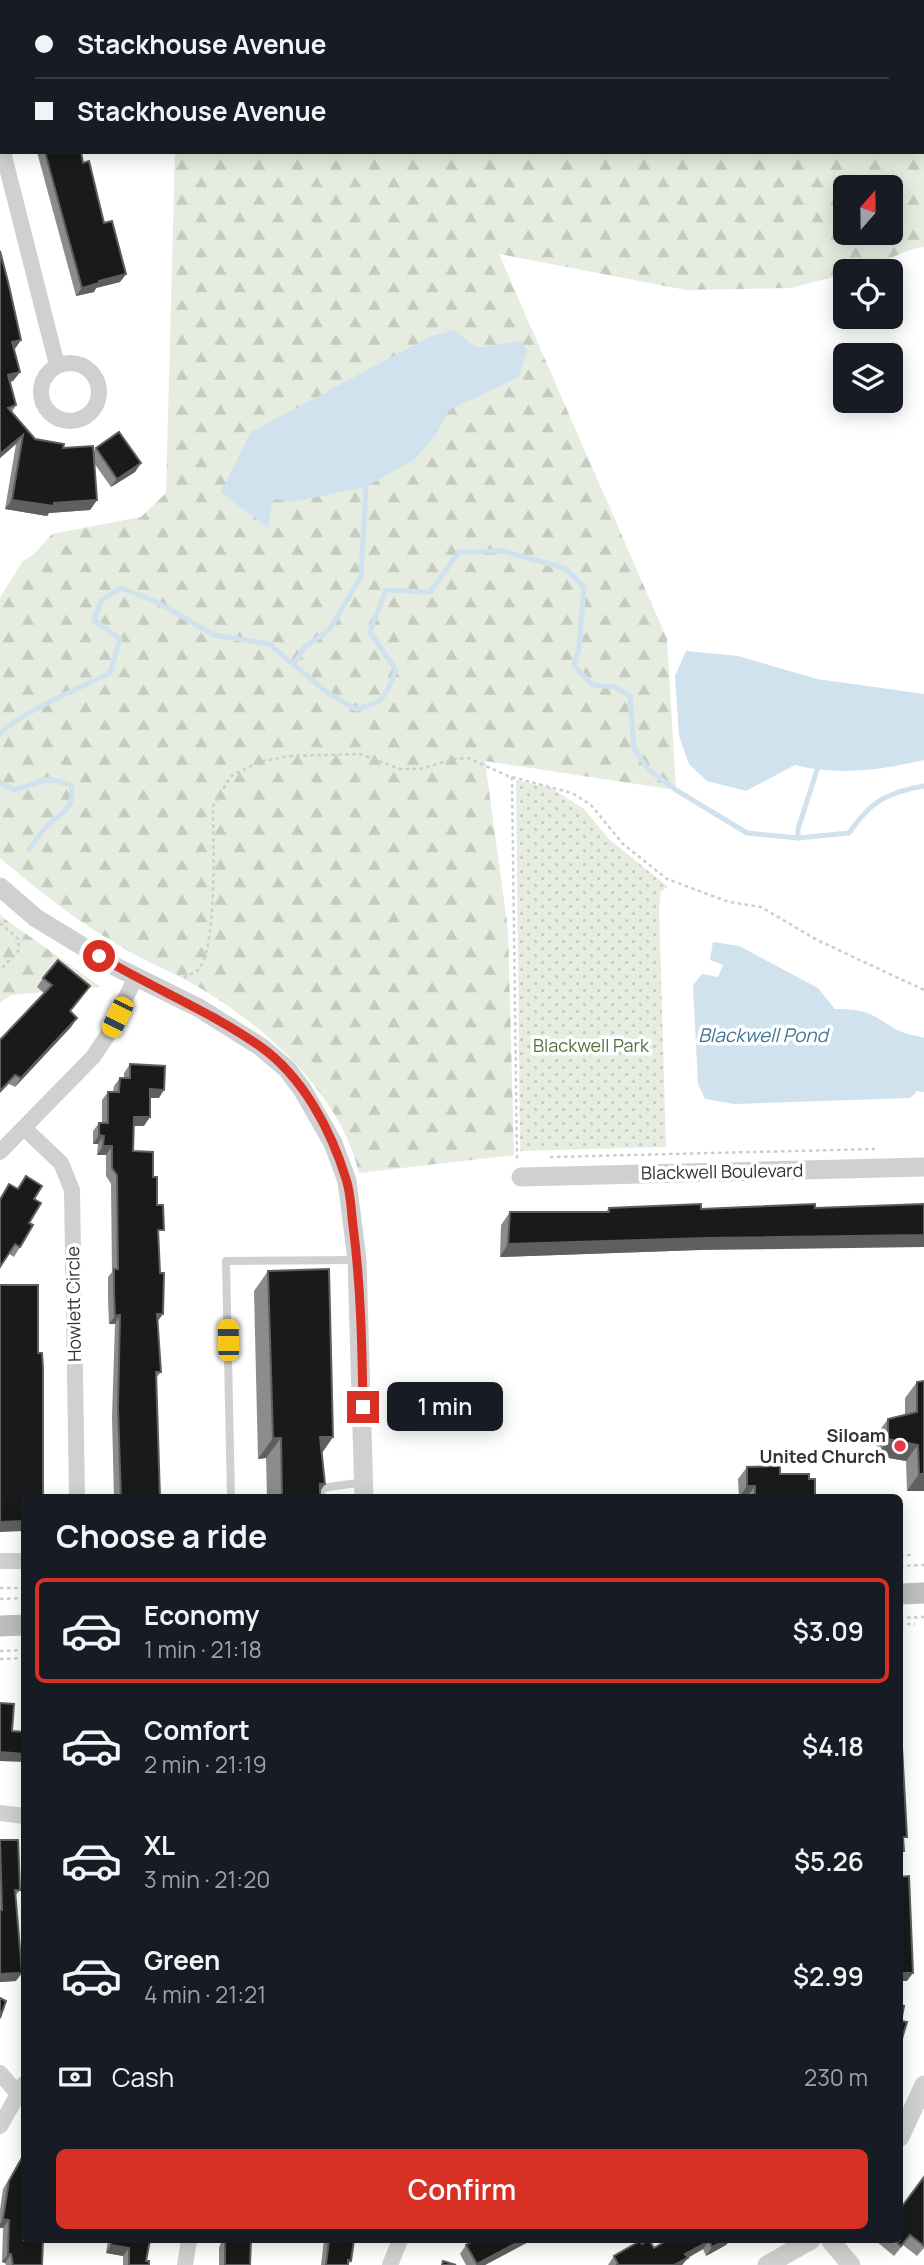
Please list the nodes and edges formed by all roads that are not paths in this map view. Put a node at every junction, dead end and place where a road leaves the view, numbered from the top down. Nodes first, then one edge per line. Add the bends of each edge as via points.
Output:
1 (4, 154) edge
2 (57, 365) dead end
3 (0, 887) edge
4 (136, 977) junction
5 (24, 1128) junction
6 (0, 1152) edge
7 (522, 1165) road end
8 (924, 1167) edge
9 (357, 1260) junction
10 (364, 1490) edge
11 (77, 1494) edge
12 (231, 1494) edge
13 (321, 1494) edge
14 (0, 1561) edge
15 (21, 1561) edge
16 (924, 1593) edge
17 (903, 1594) edge
18 (21, 1625) edge
19 (0, 1626) edge
20 (0, 1813) edge
21 (21, 1816) edge
22 (0, 2073) edge
23 (924, 2087) edge
24 (21, 2088) edge
25 (21, 2091) edge
26 (0, 2126) edge
27 (903, 2131) edge
28 (189, 2243) edge
29 (399, 2243) edge
30 (806, 2243) edge
31 (833, 2243) edge
32 (185, 2265) edge
33 (390, 2265) edge
34 (767, 2265) edge
35 (851, 2265) edge

1 - 2 street
3 - 4 street via 36,918
4 - 5 street via 93,1057
4 - 9 street via 200,1008 261,1047 295,1079 333,1143 347,1181
5 - 6 street
5 - 11 street, Howlett Circle via 61,1163 72,1190
7 - 8 street, Blackwell Boulevard
9 - 10 street
9 - 12 lane via 226,1261
10 - 13 lane via 322,1488
14 - 15 street
16 - 17 main road
18 - 19 main road
20 - 21 street
22 - 24 street
23 - 27 street
25 - 26 street
28 - 32 street
29 - 33 street
30 - 34 street
31 - 35 street

